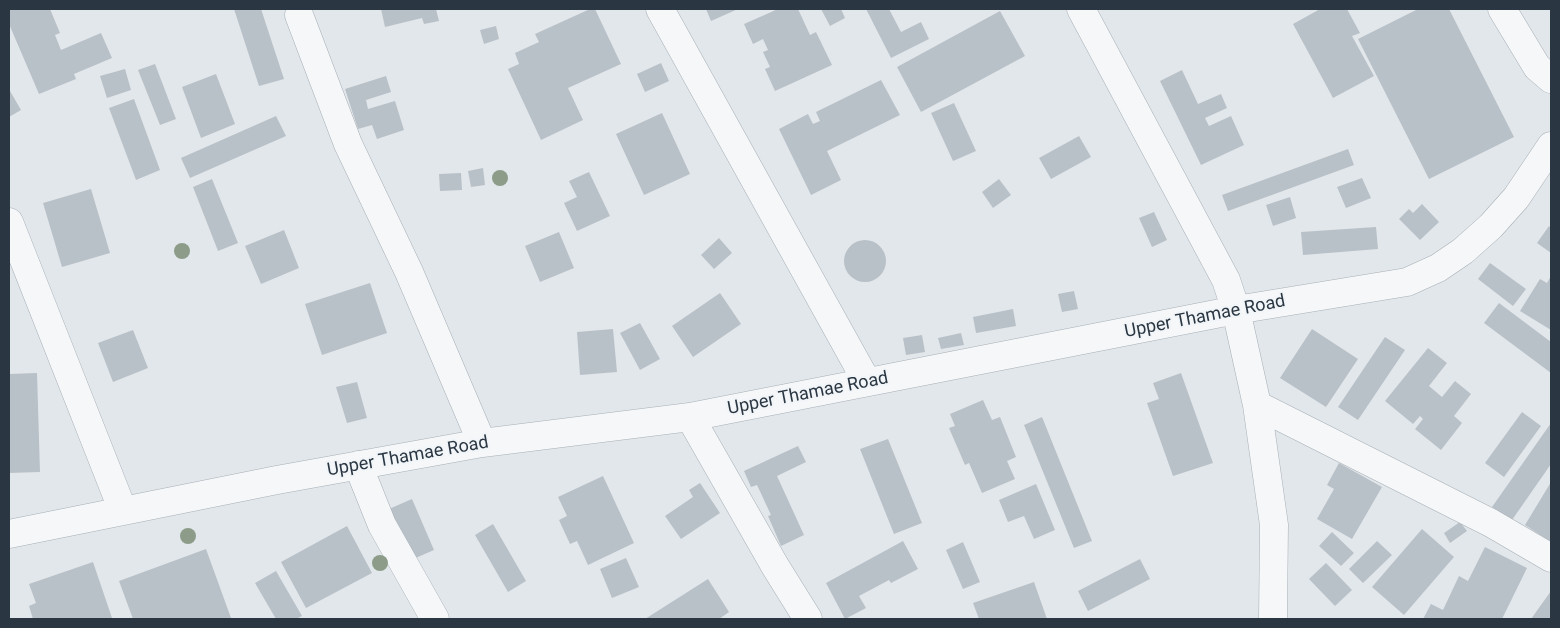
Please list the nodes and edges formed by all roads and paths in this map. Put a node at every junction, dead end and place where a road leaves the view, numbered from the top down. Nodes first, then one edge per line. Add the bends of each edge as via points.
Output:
1 (660, 9) edge
2 (1081, 9) edge
3 (1502, 9) edge
4 (298, 15) dead end
5 (1551, 79) edge
6 (1551, 146) edge
7 (9, 222) edge
8 (1236, 310) junction
9 (867, 382) junction
10 (1257, 405) junction
11 (690, 417) junction
12 (482, 443) junction
13 (358, 465) junction
14 (123, 511) junction
15 (9, 534) edge
16 (1551, 558) edge
17 (436, 619) edge
18 (808, 619) edge
19 (1273, 619) edge

1 - 9 street
2 - 8 street via 1226,280
3 - 5 street via 1538,66
4 - 12 street via 348,144 409,272
6 - 8 street, Upper Thamae Road via 1516,198 1491,226 1463,252 1438,268 1407,282
7 - 14 street
8 - 9 street, Upper Thamae Road
8 - 10 street
9 - 11 street, Upper Thamae Road
10 - 16 street via 1490,523
10 - 19 street via 1274,526
11 - 12 street, Upper Thamae Road
11 - 18 street
12 - 13 street, Upper Thamae Road
13 - 14 street, Upper Thamae Road
13 - 17 street via 382,526
14 - 15 street, Upper Thamae Road

